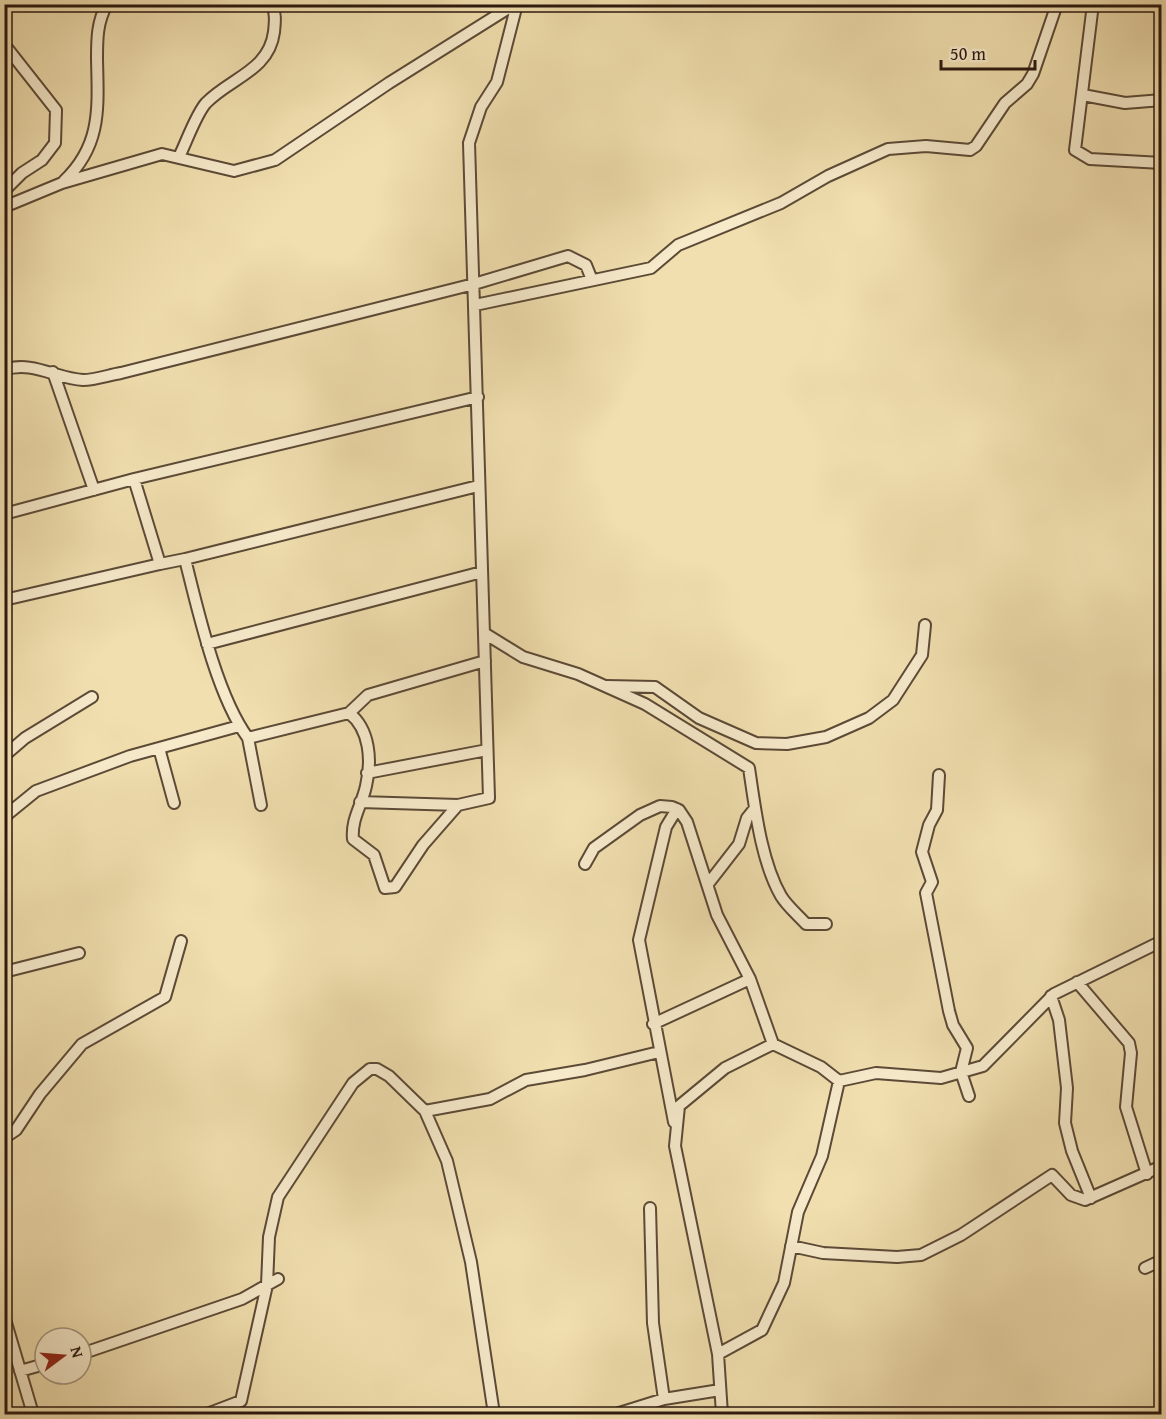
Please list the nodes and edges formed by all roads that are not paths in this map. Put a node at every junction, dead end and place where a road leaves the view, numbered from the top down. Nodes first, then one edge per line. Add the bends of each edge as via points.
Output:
1 (107, 4) edge
2 (272, 4) edge
3 (516, 4) edge
4 (1057, 4) edge
5 (1093, 4) edge
6 (4, 44) edge
7 (1083, 95) junction
8 (1161, 100) edge
9 (179, 157) junction
10 (1161, 163) edge
11 (62, 183) junction
12 (4, 197) edge
13 (4, 207) edge
14 (592, 280) junction
15 (474, 284) junction
16 (475, 305) junction
17 (4, 370) edge
18 (53, 372) junction
19 (478, 397) junction
20 (134, 479) junction
21 (478, 486) junction
22 (94, 490) junction
23 (4, 514) edge
24 (184, 559) junction
25 (160, 564) junction
26 (482, 572) junction
27 (4, 600) edge
28 (925, 626) dead end
29 (484, 633) junction
30 (207, 644) junction
31 (485, 662) junction
32 (603, 686) junction
33 (92, 697) dead end
34 (349, 713) junction
35 (239, 726) junction
36 (248, 738) junction
37 (159, 748) junction
38 (487, 750) junction
39 (4, 756) edge
40 (367, 773) junction
41 (939, 775) dead end
42 (360, 802) junction
43 (174, 803) dead end
44 (261, 805) dead end
45 (458, 805) junction
46 (755, 808) junction
47 (677, 809) junction
48 (4, 817) edge
49 (585, 864) dead end
50 (708, 884) junction
51 (826, 924) dead end
52 (181, 941) dead end
53 (1161, 941) edge
54 (80, 953) dead end
55 (4, 972) edge
56 (750, 979) junction
57 (1077, 982) junction
58 (1052, 996) junction
59 (653, 1024) junction
60 (774, 1044) junction
61 (659, 1052) junction
62 (961, 1072) junction
63 (839, 1080) junction
64 (969, 1096) dead end
65 (425, 1111) junction
66 (676, 1134) junction
67 (4, 1138) edge
68 (1161, 1166) edge
69 (1147, 1174) junction
70 (1091, 1198) junction
71 (650, 1208) dead end
72 (791, 1246) junction
73 (1161, 1260) edge
74 (1145, 1268) dead end
75 (278, 1280) dead end
76 (267, 1285) junction
77 (4, 1316) edge
78 (93, 1350) edge
79 (718, 1354) junction
80 (33, 1367) edge
81 (20, 1371) junction
82 (720, 1390) junction
83 (664, 1399) junction
84 (32, 1413) edge
85 (19, 1414) edge
86 (207, 1414) edge
87 (494, 1414) edge
88 (616, 1414) edge
89 (722, 1414) edge

1 - 11 street via 97,32 98,115 90,148 79,167
2 - 9 street via 276,15 272,45 261,63 204,105
3 - 9 street via 275,160 234,171
3 - 15 street via 497,82 481,107 469,143
4 - 14 street via 1033,74 1005,103 970,150 926,146 888,149 781,203 678,245 651,268
5 - 7 street
6 - 12 street via 56,110 55,143 42,160 5,190
7 - 8 street via 1125,103
7 - 10 street via 1075,150 1082,157
9 - 11 street via 162,154
11 - 13 street
14 - 15 street via 586,266 568,256
14 - 16 street
15 - 16 street
15 - 18 street via 121,374 83,380
16 - 19 street
17 - 18 street via 14,366
18 - 22 street
19 - 20 street
19 - 21 street
20 - 22 street
20 - 25 street
21 - 24 street
21 - 26 street
22 - 23 street
24 - 25 street
24 - 30 street
25 - 27 street
26 - 29 street
26 - 30 street
28 - 32 street via 922,655 893,700 869,718 826,737 787,744 756,743 699,718 655,687
29 - 31 street
29 - 32 street via 524,657
30 - 35 street
31 - 34 street via 368,695
31 - 38 street
32 - 46 street via 645,704 749,768
33 - 39 street via 25,738
34 - 36 street
34 - 40 street via 360,721 368,748
35 - 36 street
35 - 37 street
36 - 44 street
37 - 43 street
37 - 48 street via 36,791
38 - 40 street
38 - 45 street via 489,798
40 - 42 street
41 - 62 street via 938,810 929,825 922,852 932,882 926,893 940,980 953,1024 967,1048
42 - 45 street
42 - 45 street via 352,825 353,839 374,855 385,888 395,887 423,844
46 - 50 street via 747,818 739,844
46 - 51 street via 771,876 782,898 806,924
47 - 49 street via 660,806 640,815 594,848
47 - 50 street via 687,822
47 - 59 street via 666,827 639,940
50 - 56 street via 717,915
52 - 67 street via 165,996 82,1044 16,1130
53 - 57 street
54 - 55 street
56 - 59 street
56 - 60 street
57 - 58 street
57 - 69 street via 1129,1042 1126,1107
58 - 62 street via 983,1066
58 - 70 street via 1059,1020 1067,1088 1065,1123
59 - 61 street
60 - 63 street
60 - 66 street via 725,1068 679,1106
61 - 65 street via 526,1080 490,1100
61 - 66 street
62 - 63 street via 941,1078 876,1073
62 - 64 street
63 - 72 street via 822,1156 798,1212
65 - 76 street via 377,1069 370,1069 353,1083 278,1197 269,1237
65 - 87 street via 447,1161 471,1262
66 - 79 street via 675,1146
68 - 69 street
69 - 70 street
70 - 72 street via 1071,1195 1052,1175 961,1235 921,1255 822,1252
71 - 83 street via 653,1323
72 - 79 street via 784,1283 762,1330
73 - 74 street
75 - 76 street
76 - 78 street via 242,1299
76 - 86 street via 241,1401
77 - 81 street
79 - 82 street
80 - 81 street
81 - 84 street
82 - 83 street
82 - 89 street
83 - 88 street
84 - 85 street

